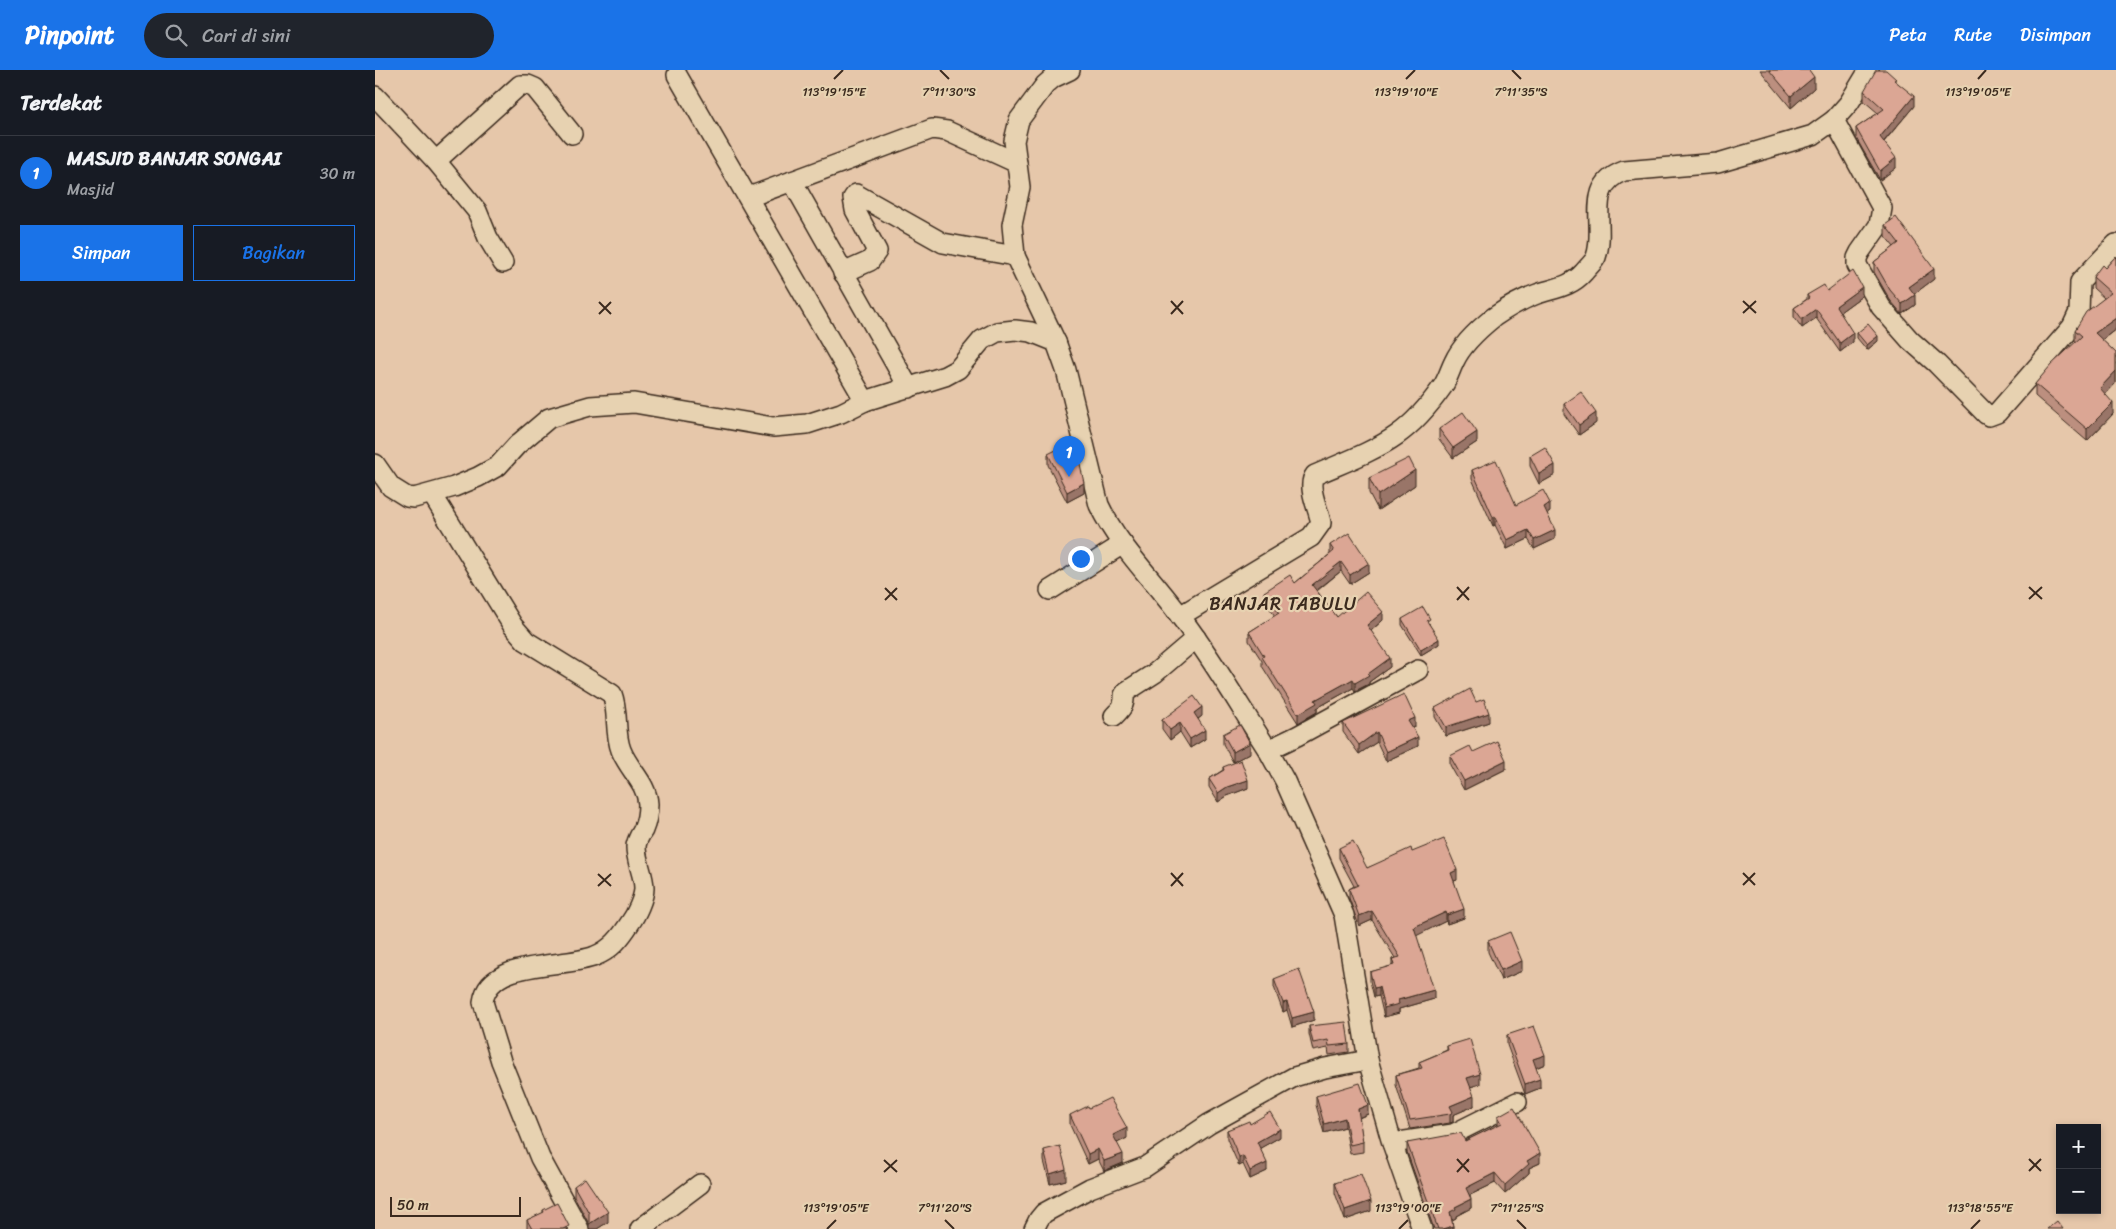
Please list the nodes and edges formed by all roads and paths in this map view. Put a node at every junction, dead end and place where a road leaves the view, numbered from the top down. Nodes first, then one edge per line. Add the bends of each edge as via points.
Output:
1 (1071, 70) edge
2 (1869, 70) edge
3 (677, 75) dead end
4 (375, 96) edge
5 (1834, 120) junction
6 (572, 134) dead end
7 (436, 161) junction
8 (1017, 163) junction
9 (792, 181) junction
10 (749, 197) junction
11 (2116, 244) edge
12 (1015, 256) junction
13 (503, 263) dead end
14 (843, 273) junction
15 (1056, 342) junction
16 (909, 388) junction
17 (865, 401) junction
18 (375, 464) edge
19 (432, 494) junction
20 (1123, 544) junction
21 (1051, 590) dead end
22 (1180, 616) junction
23 (1196, 638) junction
24 (1418, 670) dead end
25 (1115, 716) dead end
26 (1268, 750) junction
27 (1368, 1060) junction
28 (1517, 1102) dead end
29 (1392, 1143) junction
30 (700, 1184) dead end
31 (579, 1229) edge
32 (640, 1229) edge
33 (1034, 1229) edge
34 (1422, 1229) edge

1 - 8 street via 1045,85 1019,120 1014,141
2 - 5 street via 1849,103
3 - 10 street
4 - 7 street
5 - 11 street via 1882,208 1879,225 1860,252 1857,265 1881,307 1904,334 1989,416 1997,413 2014,396 2072,327 2079,312 2080,282
5 - 22 street via 1813,135 1718,163 1614,174 1599,198 1599,236 1595,258 1577,280 1519,302 1478,330 1454,361 1444,384 1432,400 1398,434 1315,475 1312,486 1321,524 1311,537
6 - 7 street via 535,88 520,85
7 - 13 street via 477,212
8 - 9 street via 947,131 932,129
8 - 12 street via 1020,188 1012,224
9 - 10 street
9 - 14 street
10 - 17 street
12 - 14 street via 943,243 856,194 853,198 855,210 877,251 870,261
12 - 15 street
14 - 16 street
15 - 16 street via 1031,332 997,332 982,340 958,369
15 - 20 street via 1066,370 1099,505
16 - 17 street
17 - 19 street via 807,424 773,427 634,403 590,406 549,418 498,466 478,478
18 - 19 street via 387,483 407,498
19 - 31 street via 519,634 612,694 621,750 645,790 648,804 635,845 644,889 635,917 620,938 594,957 503,975 489,985 483,1002 501,1062 540,1158
20 - 21 street
20 - 22 street
22 - 23 street
23 - 25 street via 1123,695 1121,709
23 - 26 street
24 - 26 street
26 - 27 street via 1344,915
27 - 29 street
27 - 33 street via 1294,1077 1209,1124 1145,1167 1090,1188 1044,1213
28 - 29 street via 1453,1134
29 - 34 street
30 - 32 street

